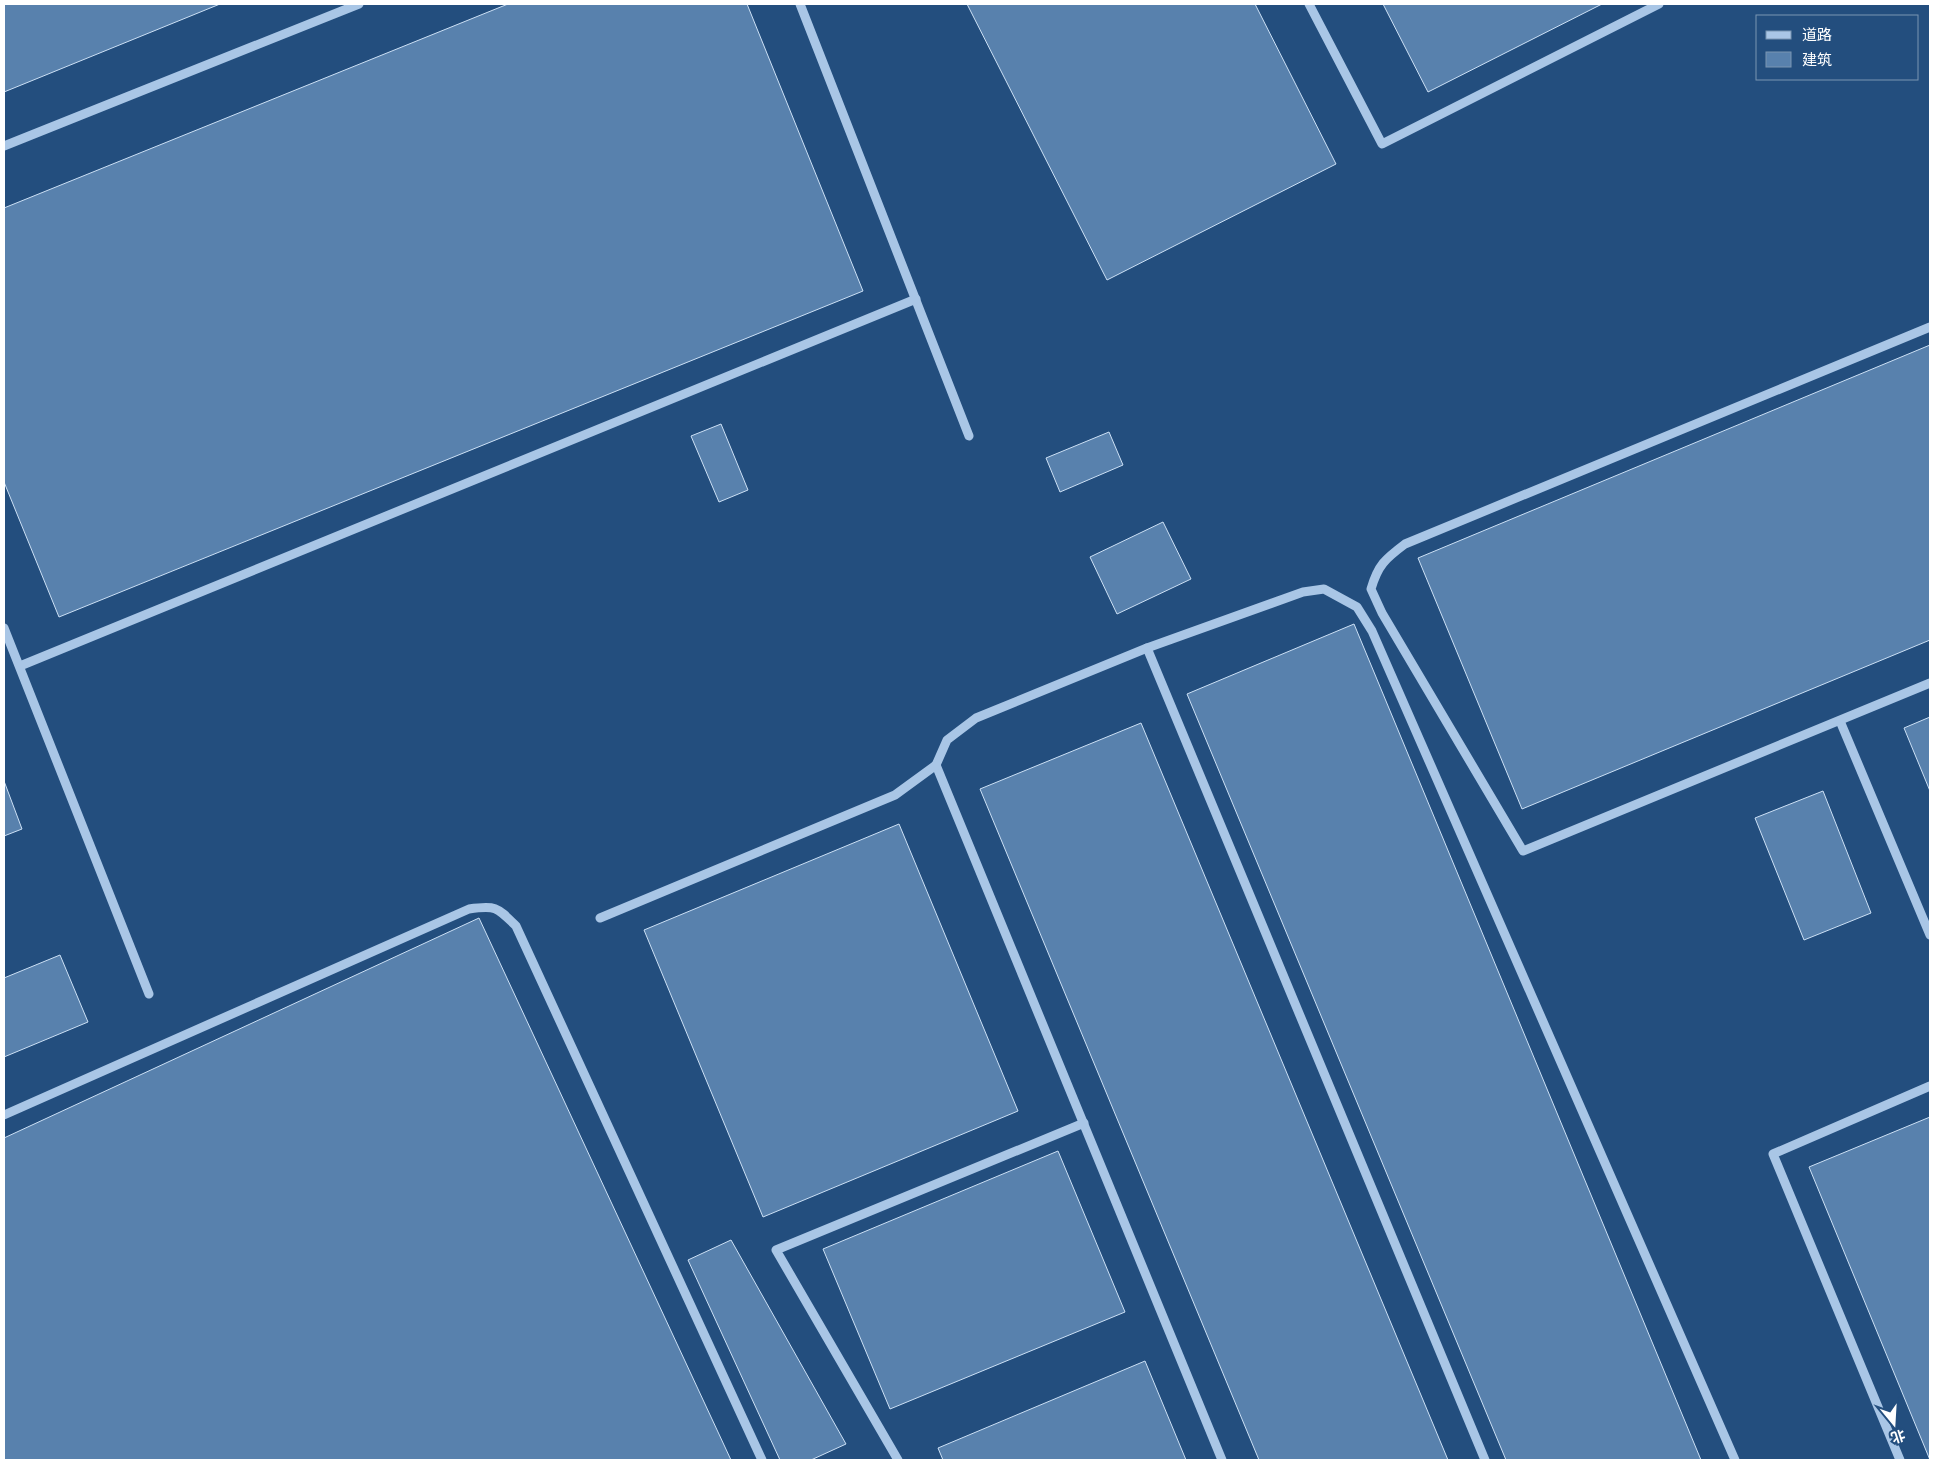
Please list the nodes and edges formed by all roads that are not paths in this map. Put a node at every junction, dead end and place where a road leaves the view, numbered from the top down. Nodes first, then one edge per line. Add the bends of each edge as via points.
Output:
1 (359, 4) edge
2 (800, 4) edge
3 (1309, 4) edge
4 (1659, 4) edge
5 (4, 146) edge
6 (916, 299) junction
7 (1930, 327) edge
8 (969, 436) dead end
9 (4, 628) edge
10 (7, 644) edge
11 (1147, 648) junction
12 (20, 666) junction
13 (1930, 683) edge
14 (1840, 720) junction
15 (936, 764) junction
16 (600, 918) dead end
17 (1930, 935) edge
18 (149, 994) dead end
19 (1930, 1086) edge
20 (4, 1115) edge
21 (1084, 1123) junction
22 (762, 1460) edge
23 (898, 1460) edge
24 (1222, 1460) edge
25 (1485, 1460) edge
26 (1735, 1460) edge
27 (1900, 1460) edge

1 - 5 lane
2 - 6 lane
3 - 4 lane via 1382,144
6 - 8 lane
6 - 12 lane
7 - 14 lane via 1405,544 1387,557 1377,570 1371,589 1522,852
9 - 10 lane
10 - 12 lane
11 - 15 lane via 976,718 947,740
11 - 25 lane
11 - 26 lane via 1304,592 1324,590 1357,607 1372,631
12 - 18 lane
13 - 14 lane
14 - 17 lane
15 - 16 lane via 895,795
15 - 21 lane
19 - 27 lane via 1773,1154
20 - 22 lane via 469,909 491,906 516,926
21 - 23 lane via 776,1250
21 - 24 lane

